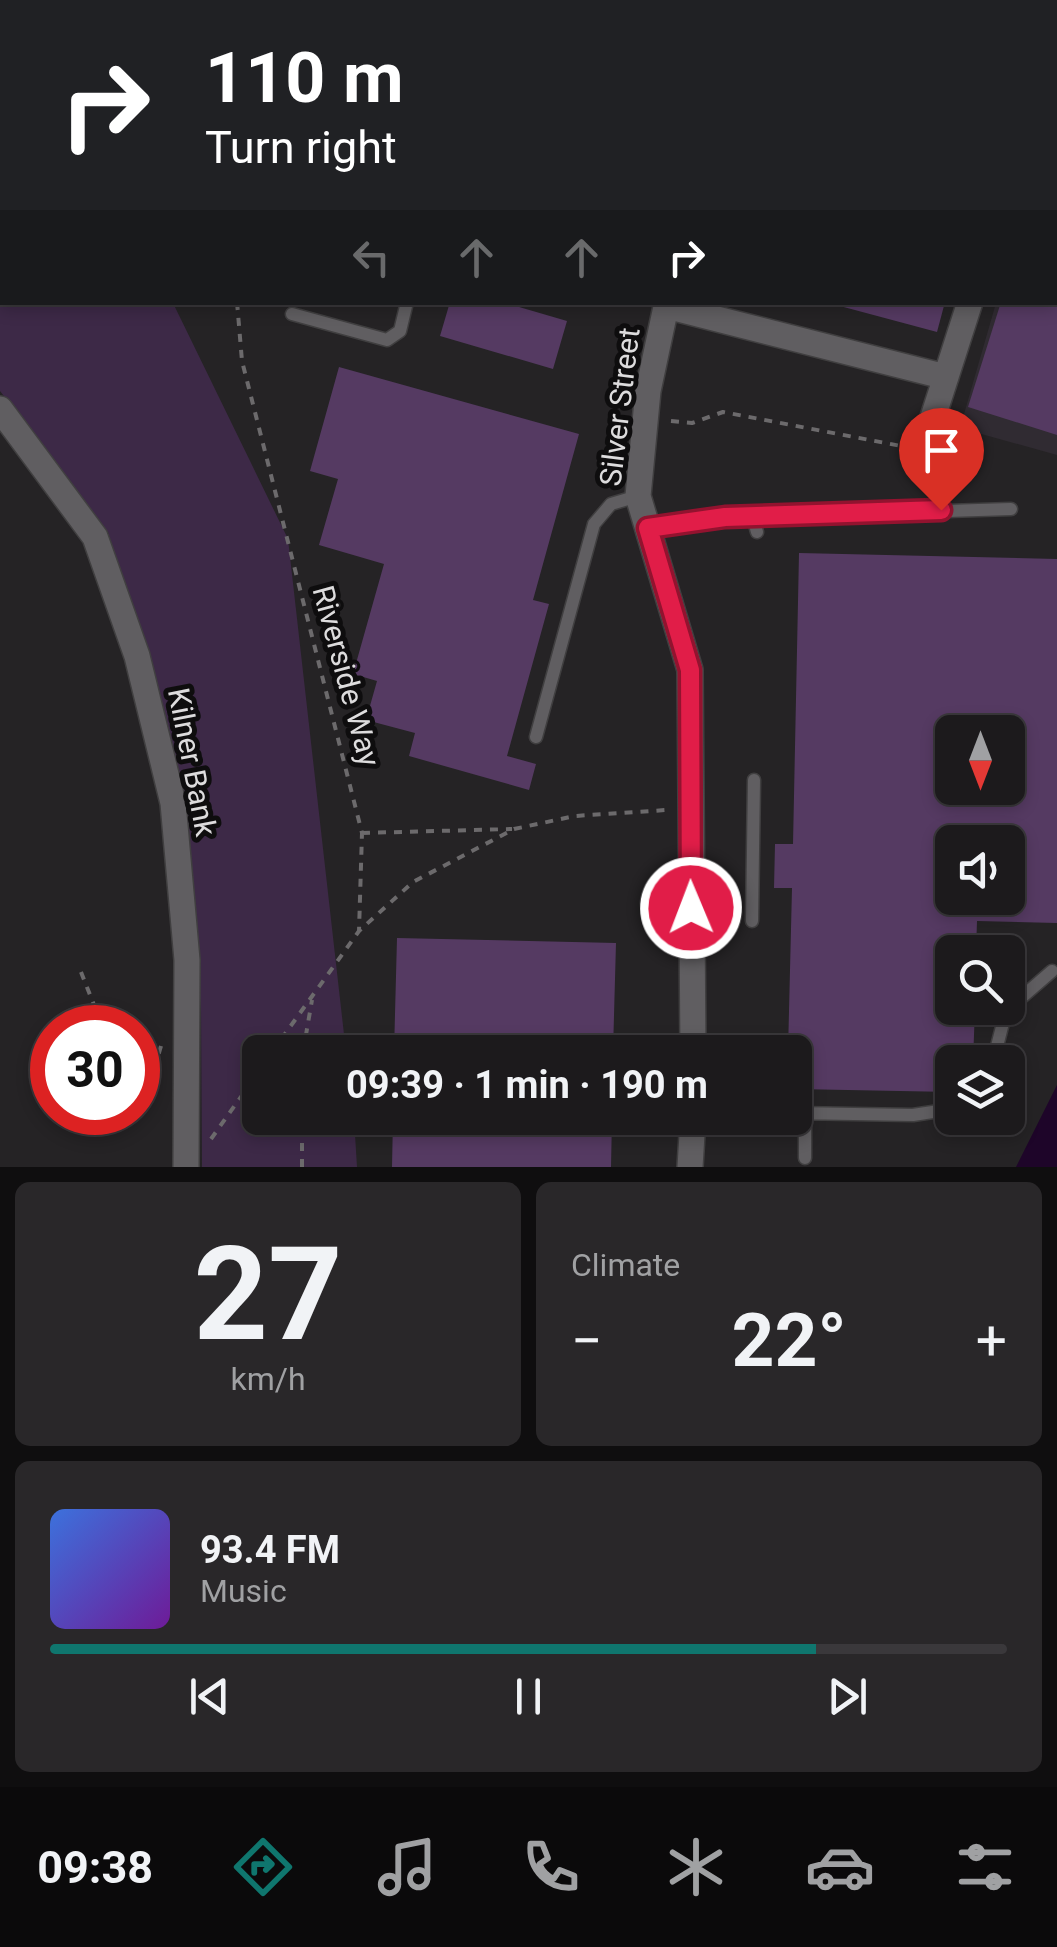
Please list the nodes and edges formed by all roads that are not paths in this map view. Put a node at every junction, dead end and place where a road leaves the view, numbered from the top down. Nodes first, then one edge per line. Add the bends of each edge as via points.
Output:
1 (406, 305) edge
2 (666, 305) edge
3 (670, 305) edge
4 (969, 305) edge
5 (292, 314) dead end
6 (946, 377) junction
7 (0, 409) edge
8 (925, 442) road end
9 (638, 496) junction
10 (1011, 509) dead end
11 (753, 516) junction
12 (648, 528) junction
13 (757, 532) dead end
14 (536, 738) dead end
15 (754, 780) dead end
16 (752, 921) dead end
17 (1052, 971) dead end
18 (693, 1035) edge
19 (997, 1045) edge
20 (935, 1112) edge
21 (812, 1114) edge
22 (692, 1135) edge
23 (803, 1135) edge
24 (806, 1158) dead end
25 (194, 1159) edge
26 (690, 1167) edge

1 - 5 lane via 400,331 387,340
2 - 9 street, Silver Street
3 - 6 street
4 - 6 street
6 - 8 street
7 - 25 street, Kilner Bank via 95,537 142,675 173,803
9 - 12 street, Silver Street
9 - 14 lane via 611,504 594,524
10 - 11 lane
11 - 12 lane
11 - 13 lane
12 - 18 street, Silver Street via 690,670
15 - 16 lane
17 - 19 lane via 1006,1011
20 - 21 lane
22 - 26 street
23 - 24 lane

